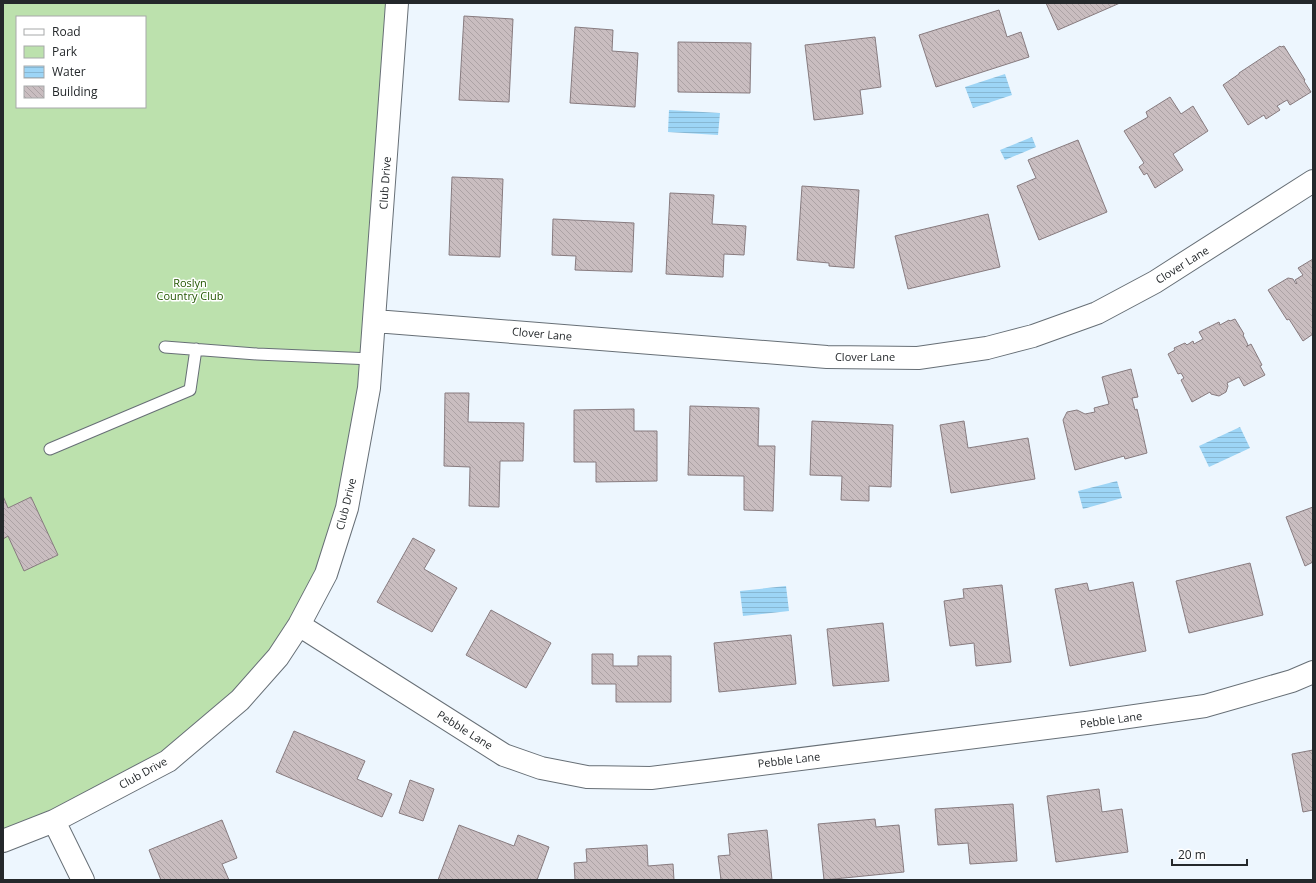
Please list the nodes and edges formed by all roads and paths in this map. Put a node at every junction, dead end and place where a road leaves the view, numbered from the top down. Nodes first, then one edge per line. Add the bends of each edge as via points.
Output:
1 (397, 3) edge
2 (1313, 181) edge
3 (375, 321) junction
4 (165, 347) dead end
5 (196, 349) junction
6 (372, 359) junction
7 (50, 449) dead end
8 (299, 625) junction
9 (1313, 672) edge
10 (54, 821) junction
11 (3, 841) edge
12 (83, 880) edge

1 - 3 street, Club Drive
2 - 3 street, Clover Lane via 1155,282 1103,309 1033,336 987,348 918,358 827,357
3 - 6 street, Club Drive
4 - 5 lane
5 - 6 lane
5 - 7 lane via 190,390
6 - 8 street, Club Drive via 370,388 347,508 326,574
8 - 9 street, Pebble Lane via 504,755 541,768 587,777 651,778 1086,724 1205,706 1292,681
8 - 10 street, Club Drive via 278,657 240,700 168,761
10 - 11 street, Club Drive
10 - 12 street

